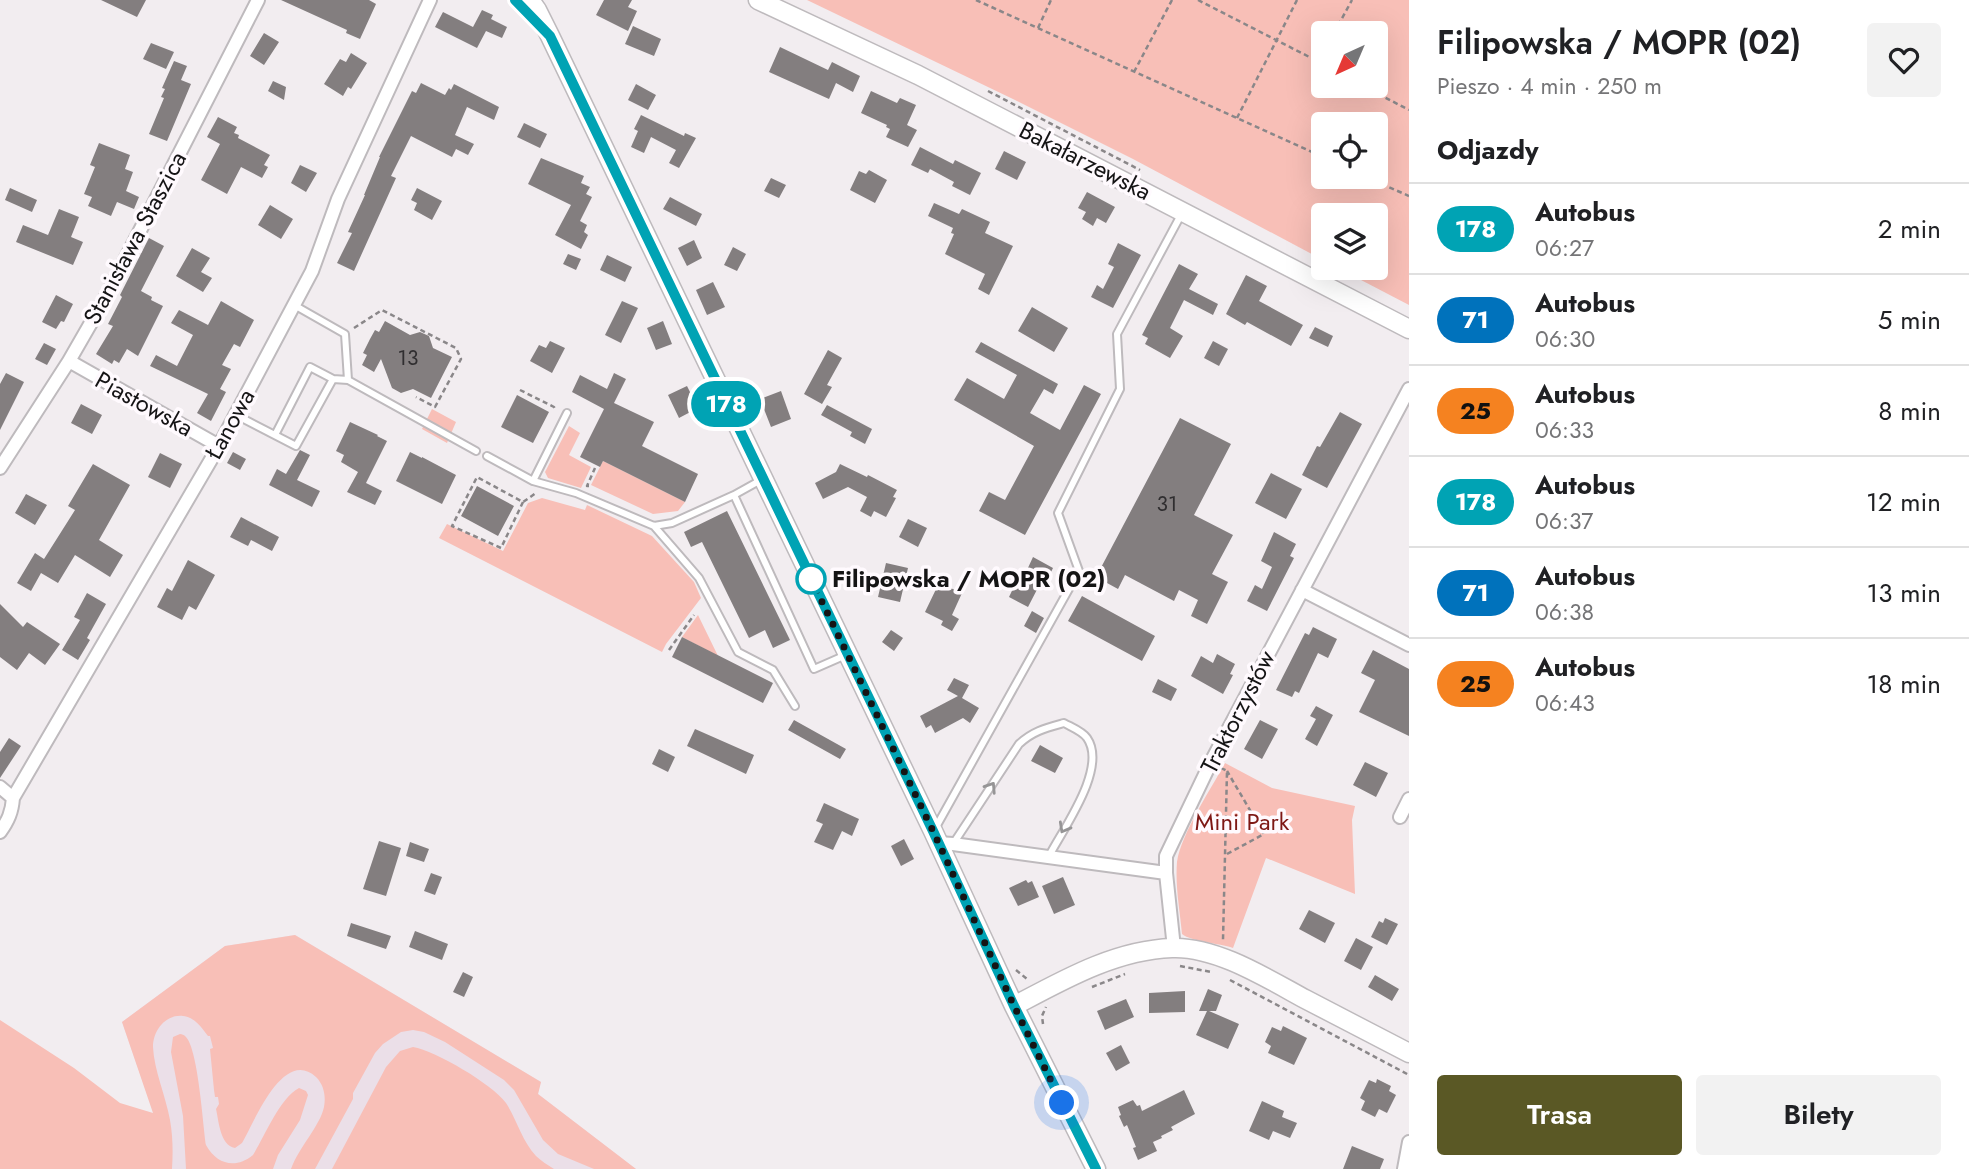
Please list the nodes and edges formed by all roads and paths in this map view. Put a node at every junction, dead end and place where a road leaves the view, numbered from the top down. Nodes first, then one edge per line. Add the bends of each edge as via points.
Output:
1 (258, 0) edge
2 (429, 0) edge
3 (515, 0) edge
4 (530, 0) edge
5 (758, 0) edge
6 (976, 0) edge
7 (1051, 0) edge
8 (1172, 0) edge
9 (1198, 0) edge
10 (1297, 0) edge
11 (1352, 0) edge
12 (1341, 21) edge
13 (1038, 28) junction
14 (550, 36) junction
15 (1275, 40) junction
16 (1311, 58) edge
17 (1134, 72) junction
18 (1386, 98) edge
19 (1409, 110) edge
20 (1237, 118) junction
21 (1311, 152) edge
22 (1388, 187) edge
23 (1409, 196) edge
24 (1183, 211) junction
25 (294, 305) junction
26 (1409, 329) edge
27 (345, 334) junction
28 (69, 361) junction
29 (333, 379) junction
30 (348, 380) junction
31 (1409, 389) edge
32 (520, 390) dead end
33 (416, 397) dead end
34 (567, 413) dead end
35 (236, 415) junction
36 (559, 416) dead end
37 (275, 435) junction
38 (219, 446) junction
39 (476, 451) dead end
40 (487, 456) dead end
41 (0, 468) edge
42 (762, 480) junction
43 (533, 481) junction
44 (537, 493) dead end
45 (734, 495) junction
46 (523, 502) junction
47 (654, 526) junction
48 (1302, 590) junction
49 (694, 615) dead end
50 (1409, 645) edge
51 (669, 650) dead end
52 (847, 655) junction
53 (795, 706) dead end
54 (1211, 762) junction
55 (1227, 771) junction
56 (0, 786) edge
57 (13, 798) junction
58 (1409, 799) edge
59 (1401, 817) dead end
60 (0, 832) edge
61 (941, 839) junction
62 (1225, 855) junction
63 (1048, 858) junction
64 (1166, 873) junction
65 (1173, 956) junction
66 (1221, 966) junction
67 (1133, 971) dead end
68 (1231, 980) dead end
69 (1084, 990) dead end
70 (1014, 1006) junction
71 (1409, 1053) edge
72 (1409, 1075) edge
73 (1409, 1142) edge
74 (1096, 1169) edge
75 (1404, 1169) edge

1 - 28 street, Stanisława Staszica
2 - 25 street, Łanowa
3 - 14 street
4 - 14 street
5 - 24 street, Bakałarzewska via 918,75
6 - 13 path
7 - 13 path
8 - 17 path
9 - 15 path
10 - 15 path
11 - 12 path
13 - 17 path
14 - 42 street
15 - 16 path
15 - 20 path
17 - 20 path
18 - 19 path
20 - 21 path
22 - 23 path
24 - 26 street, Bakałarzewska
24 - 61 lane via 1117,334 1120,389 1058,513 1079,571
25 - 27 lane
25 - 35 street, Łanowa
27 - 30 lane
27 - 33 path via 382,310 456,348 461,359 435,407
28 - 38 street, Piastowska
28 - 41 street, Stanisława Staszica
29 - 30 lane
29 - 37 lane via 296,446
29 - 37 lane via 310,367
30 - 39 lane
31 - 48 street, Traktorzystów
32 - 36 path via 554,407
34 - 43 lane
35 - 37 lane
35 - 38 street, Łanowa
38 - 57 street, Łanowa
40 - 43 lane
42 - 45 lane
42 - 52 street
43 - 47 lane via 586,496
44 - 46 path
45 - 47 lane via 672,523
45 - 52 lane via 814,669
46 - 46 path via 477,477 452,526 501,548
47 - 53 lane via 699,578 738,652 773,670
48 - 50 street
48 - 54 street, Traktorzystów
49 - 51 path
52 - 61 street
54 - 55 path
54 - 64 street, Traktorzystów via 1166,856
55 - 62 path
55 - 62 path via 1264,834
56 - 57 street
57 - 60 street, Łanowa via 8,822
58 - 59 street
61 - 63 street
61 -> 63 lane via 1019,744 1030,734 1064,723 1087,738 1092,766 1087,787
61 - 70 street
62 - 66 path
63 - 64 street
64 - 65 street, Traktorzystów
65 - 66 path
65 - 66 street via 1215,954
65 - 70 street via 1132,955 1098,964
66 - 71 street via 1253,971
67 - 69 path
68 - 72 path
70 - 74 street
73 - 75 street

